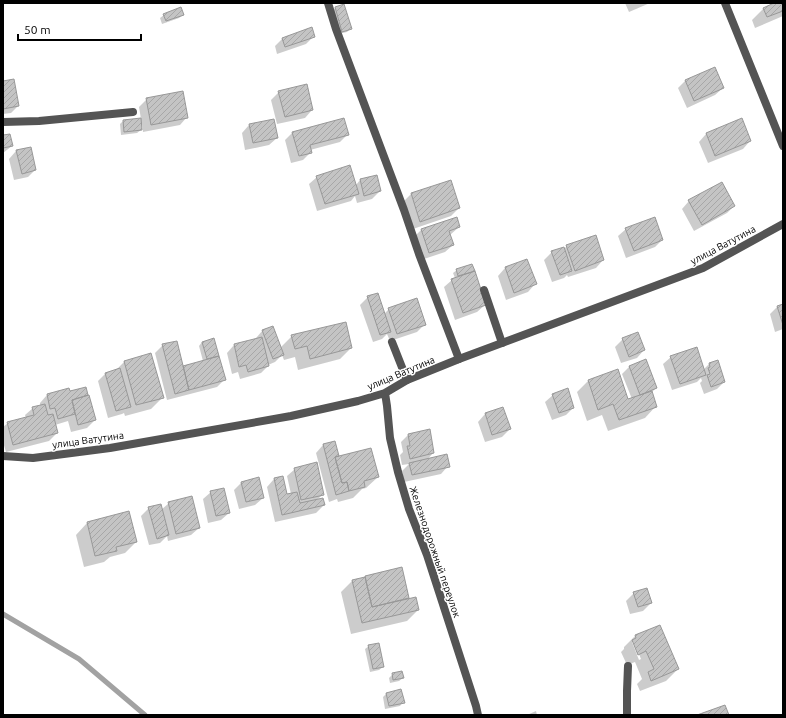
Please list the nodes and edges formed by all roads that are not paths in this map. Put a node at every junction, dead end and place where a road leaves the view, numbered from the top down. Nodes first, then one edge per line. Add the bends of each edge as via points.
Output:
1 (328, 3) edge
2 (725, 3) edge
3 (133, 112) dead end
4 (3, 122) edge
5 (783, 146) edge
6 (783, 224) edge
7 (484, 290) dead end
8 (392, 342) dead end
9 (502, 343) junction
10 (459, 359) junction
11 (407, 380) junction
12 (385, 393) junction
13 (3, 456) edge
14 (628, 666) dead end
15 (478, 715) edge
16 (627, 715) edge

1 - 10 street
2 - 5 street
3 - 4 street
6 - 9 street, улица Ватутина via 703,268
7 - 9 street
8 - 11 street
9 - 10 street, улица Ватутина
10 - 11 street, улица Ватутина
11 - 12 street, улица Ватутина
12 - 13 street, улица Ватутина via 291,416 110,448 33,458
12 - 15 street, Железнодорожный переулок via 390,438 398,472
14 - 16 street

